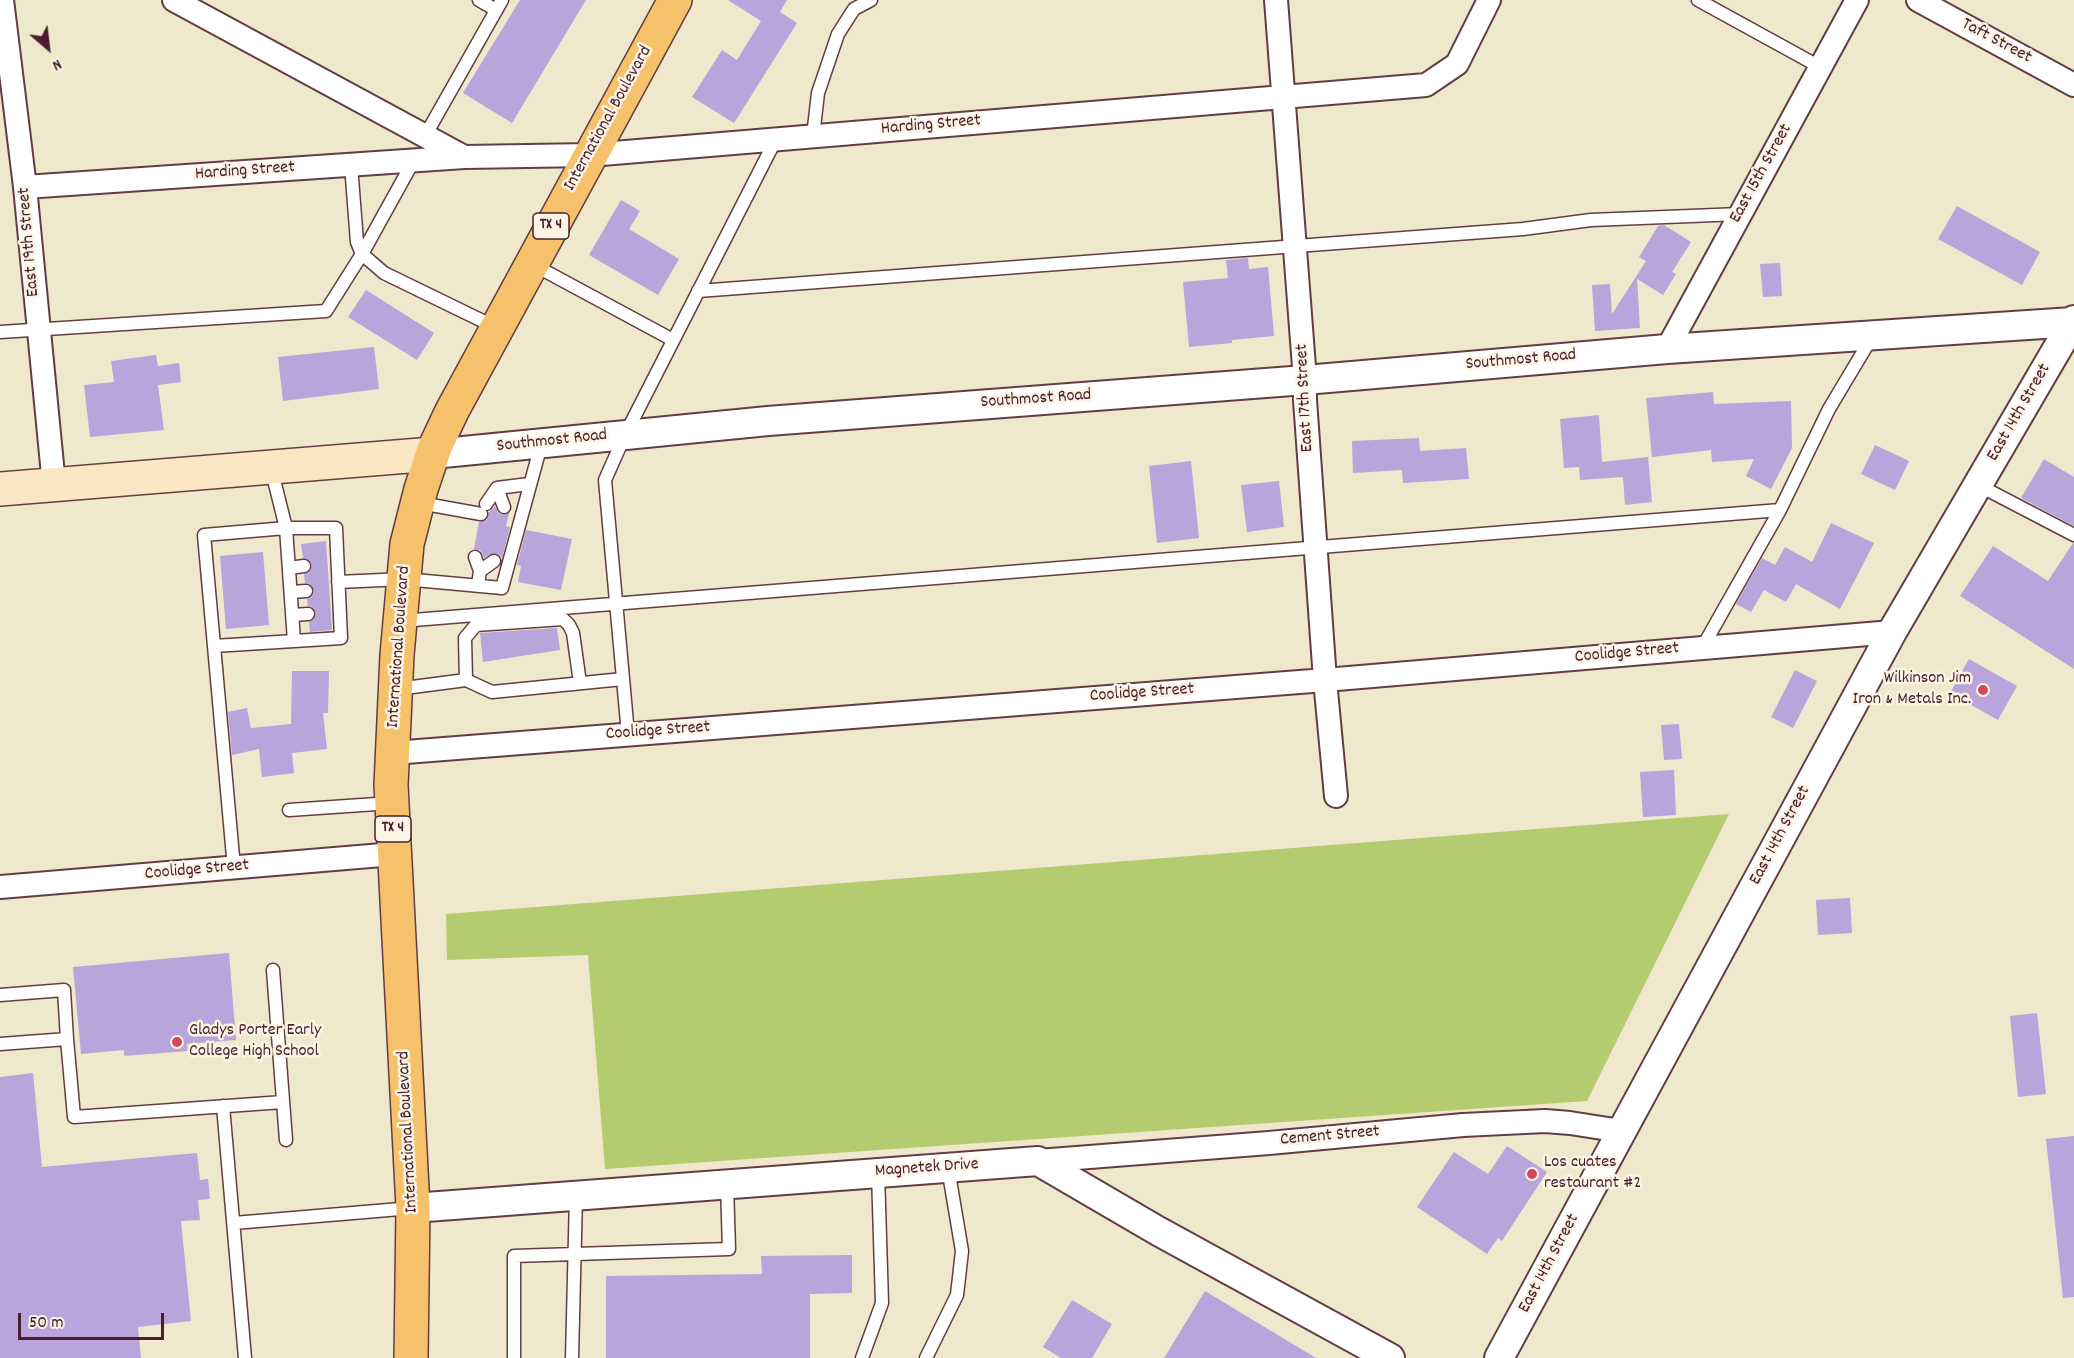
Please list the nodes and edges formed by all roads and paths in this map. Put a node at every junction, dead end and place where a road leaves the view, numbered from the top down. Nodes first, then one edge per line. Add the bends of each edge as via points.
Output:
1 (2, 0) edge
2 (174, 0) edge
3 (479, 0) edge
4 (675, 0) edge
5 (871, 0) edge
6 (1276, 0) edge
7 (1489, 0) edge
8 (1698, 0) edge
9 (1857, 0) edge
10 (1918, 0) edge
11 (499, 5) edge
12 (1821, 67) junction
13 (2074, 85) edge
14 (1283, 96) junction
15 (813, 135) junction
16 (425, 136) junction
17 (776, 139) junction
18 (590, 155) junction
19 (464, 157) junction
20 (414, 160) junction
21 (351, 165) junction
22 (25, 187) junction
23 (1740, 214) junction
24 (1295, 246) junction
25 (362, 254) junction
26 (531, 263) junction
27 (698, 291) junction
28 (2074, 321) edge
29 (496, 328) junction
30 (38, 329) junction
31 (0, 332) edge
32 (1874, 334) junction
33 (674, 340) junction
34 (1667, 349) junction
35 (1305, 380) junction
36 (625, 435) junction
37 (541, 443) junction
38 (433, 454) junction
39 (271, 467) junction
40 (529, 484) junction
41 (54, 485) junction
42 (1978, 485) junction
43 (497, 488) junction
44 (0, 489) edge
45 (418, 503) junction
46 (504, 507) dead end
47 (1780, 510) junction
48 (286, 528) junction
49 (2074, 535) edge
50 (1316, 546) junction
51 (475, 557) dead end
52 (494, 561) dead end
53 (304, 566) dead end
54 (289, 568) junction
55 (480, 571) junction
56 (404, 579) junction
57 (478, 585) junction
58 (336, 586) junction
59 (306, 591) dead end
60 (291, 592) junction
61 (616, 603) junction
62 (308, 614) dead end
63 (292, 615) junction
64 (476, 620) junction
65 (400, 621) junction
66 (1892, 632) junction
67 (294, 641) junction
68 (214, 646) junction
69 (1702, 648) junction
70 (623, 679) junction
71 (466, 680) junction
72 (1325, 680) junction
73 (580, 683) junction
74 (396, 689) junction
75 (628, 734) junction
76 (393, 753) junction
77 (1336, 796) dead end
78 (392, 803) junction
79 (289, 810) dead end
80 (394, 854) junction
81 (234, 868) junction
82 (0, 887) edge
83 (273, 970) dead end
84 (0, 995) edge
85 (67, 1039) junction
86 (0, 1044) edge
87 (283, 1102) junction
88 (223, 1106) junction
89 (1621, 1131) junction
90 (286, 1140) dead end
91 (1038, 1161) junction
92 (948, 1167) junction
93 (878, 1173) junction
94 (727, 1185) junction
95 (576, 1196) junction
96 (413, 1208) junction
97 (234, 1223) junction
98 (573, 1256) junction
99 (245, 1358) edge
100 (411, 1358) edge
101 (514, 1358) edge
102 (572, 1358) edge
103 (862, 1358) edge
104 (926, 1358) edge
105 (1390, 1358) edge
106 (1499, 1358) edge

1 - 22 street, East 19th Street
2 - 16 street, Harding Street
3 - 11 lane
4 - 18 main road, International Boulevard / TX 4
5 - 15 lane via 854,9 838,34 819,93
6 - 14 street, East 17th Street
7 - 14 street, Harding Street via 1457,64 1426,85
8 - 12 lane
9 - 12 street, East 15th Street
10 - 13 street, Taft Street
11 - 16 lane
12 - 23 street, East 15th Street
14 - 15 street, Harding Street
14 - 24 street, East 17th Street
15 - 17 street, Harding Street
16 - 19 street, Harding Street
17 - 18 street, Harding Street
17 - 27 lane
18 - 19 street, Harding Street
18 - 26 main road, International Boulevard / TX 4
19 - 20 street, Harding Street
20 - 21 street, Harding Street
20 - 25 lane
21 - 22 street, Harding Street
21 - 25 lane via 357,242
22 - 30 street, East 19th Street
23 - 24 lane via 1591,220 1523,229
23 - 34 street, East 15th Street
24 - 27 lane
24 - 35 street, East 17th Street
25 - 29 lane via 384,273
25 - 30 lane via 326,311
26 - 29 main road, International Boulevard / TX 4
26 - 33 lane
27 - 33 lane
28 - 32 street, Southmost Road
28 - 42 street, East 14th Street
29 - 38 main road, International Boulevard / TX 4
30 - 31 lane
30 - 41 street, East 19th Street
32 - 34 street, Southmost Road
32 - 47 lane via 1829,409
33 - 36 lane
34 - 35 street, Southmost Road
35 - 36 street, Southmost Road
35 - 50 street, East 17th Street
36 - 37 street, Southmost Road
36 - 61 lane via 605,480
37 - 38 street, Southmost Road
37 - 40 lane
38 - 39 main road, Southmost Road
38 - 45 main road, International Boulevard / TX 4
39 - 41 main road, Southmost Road
39 - 48 lane
40 - 43 lane
40 - 57 lane via 502,588
41 - 44 main road, Southmost Road
42 - 49 lane
42 - 66 street, East 14th Street
43 - 45 lane via 483,509
43 - 46 lane
45 - 56 main road, International Boulevard / TX 4 via 407,544
47 - 50 lane
47 - 69 lane
48 - 54 lane
48 - 58 lane via 336,528
48 - 68 lane via 204,535
50 - 61 lane
50 - 72 street, East 17th Street
51 - 55 lane
52 - 55 lane
53 - 54 lane
54 - 60 lane
55 - 57 lane
56 - 57 lane
56 - 58 lane
56 - 65 main road, International Boulevard / TX 4
58 - 67 lane via 341,638
59 - 60 lane
60 - 63 lane
61 - 64 lane
61 - 70 lane
62 - 63 lane
63 - 67 lane
64 - 65 lane
64 - 71 lane via 465,638
64 - 73 lane via 563,619 573,633
65 - 74 main road, International Boulevard / TX 4
66 - 69 street, Coolidge Street
66 - 89 street, East 14th Street
67 - 68 lane
68 - 81 lane
69 - 72 street, Coolidge Street
70 - 73 lane
70 - 75 lane
71 - 73 lane via 492,693
71 - 74 lane
72 - 75 street, Coolidge Street
72 - 77 street, East 17th Street
74 - 76 main road, International Boulevard / TX 4
75 - 76 street, Coolidge Street
76 - 78 main road, International Boulevard / TX 4
78 - 79 lane
78 - 80 main road, International Boulevard / TX 4
80 - 81 street, Coolidge Street
80 - 96 main road, International Boulevard / TX 4
81 - 82 street, Coolidge Street
83 - 87 lane
84 - 85 lane via 64,990
85 - 86 lane
85 - 88 lane via 74,1117
87 - 88 lane
87 - 90 lane
88 - 97 lane
89 - 91 street, Cement Street via 1570,1122 1463,1125
89 - 106 street, East 14th Street
91 - 92 street, Magnetek Drive
91 - 105 street
92 - 93 street, Magnetek Drive
92 - 104 lane via 962,1251 957,1295
93 - 94 street, Magnetek Drive
93 - 103 lane via 882,1303
94 - 95 street, Magnetek Drive
94 - 98 lane via 729,1249
95 - 96 street, Magnetek Drive
95 - 98 lane
96 - 97 lane
96 - 100 main road, International Boulevard / TX 4
97 - 99 lane
98 - 101 lane via 514,1256
98 - 102 lane

